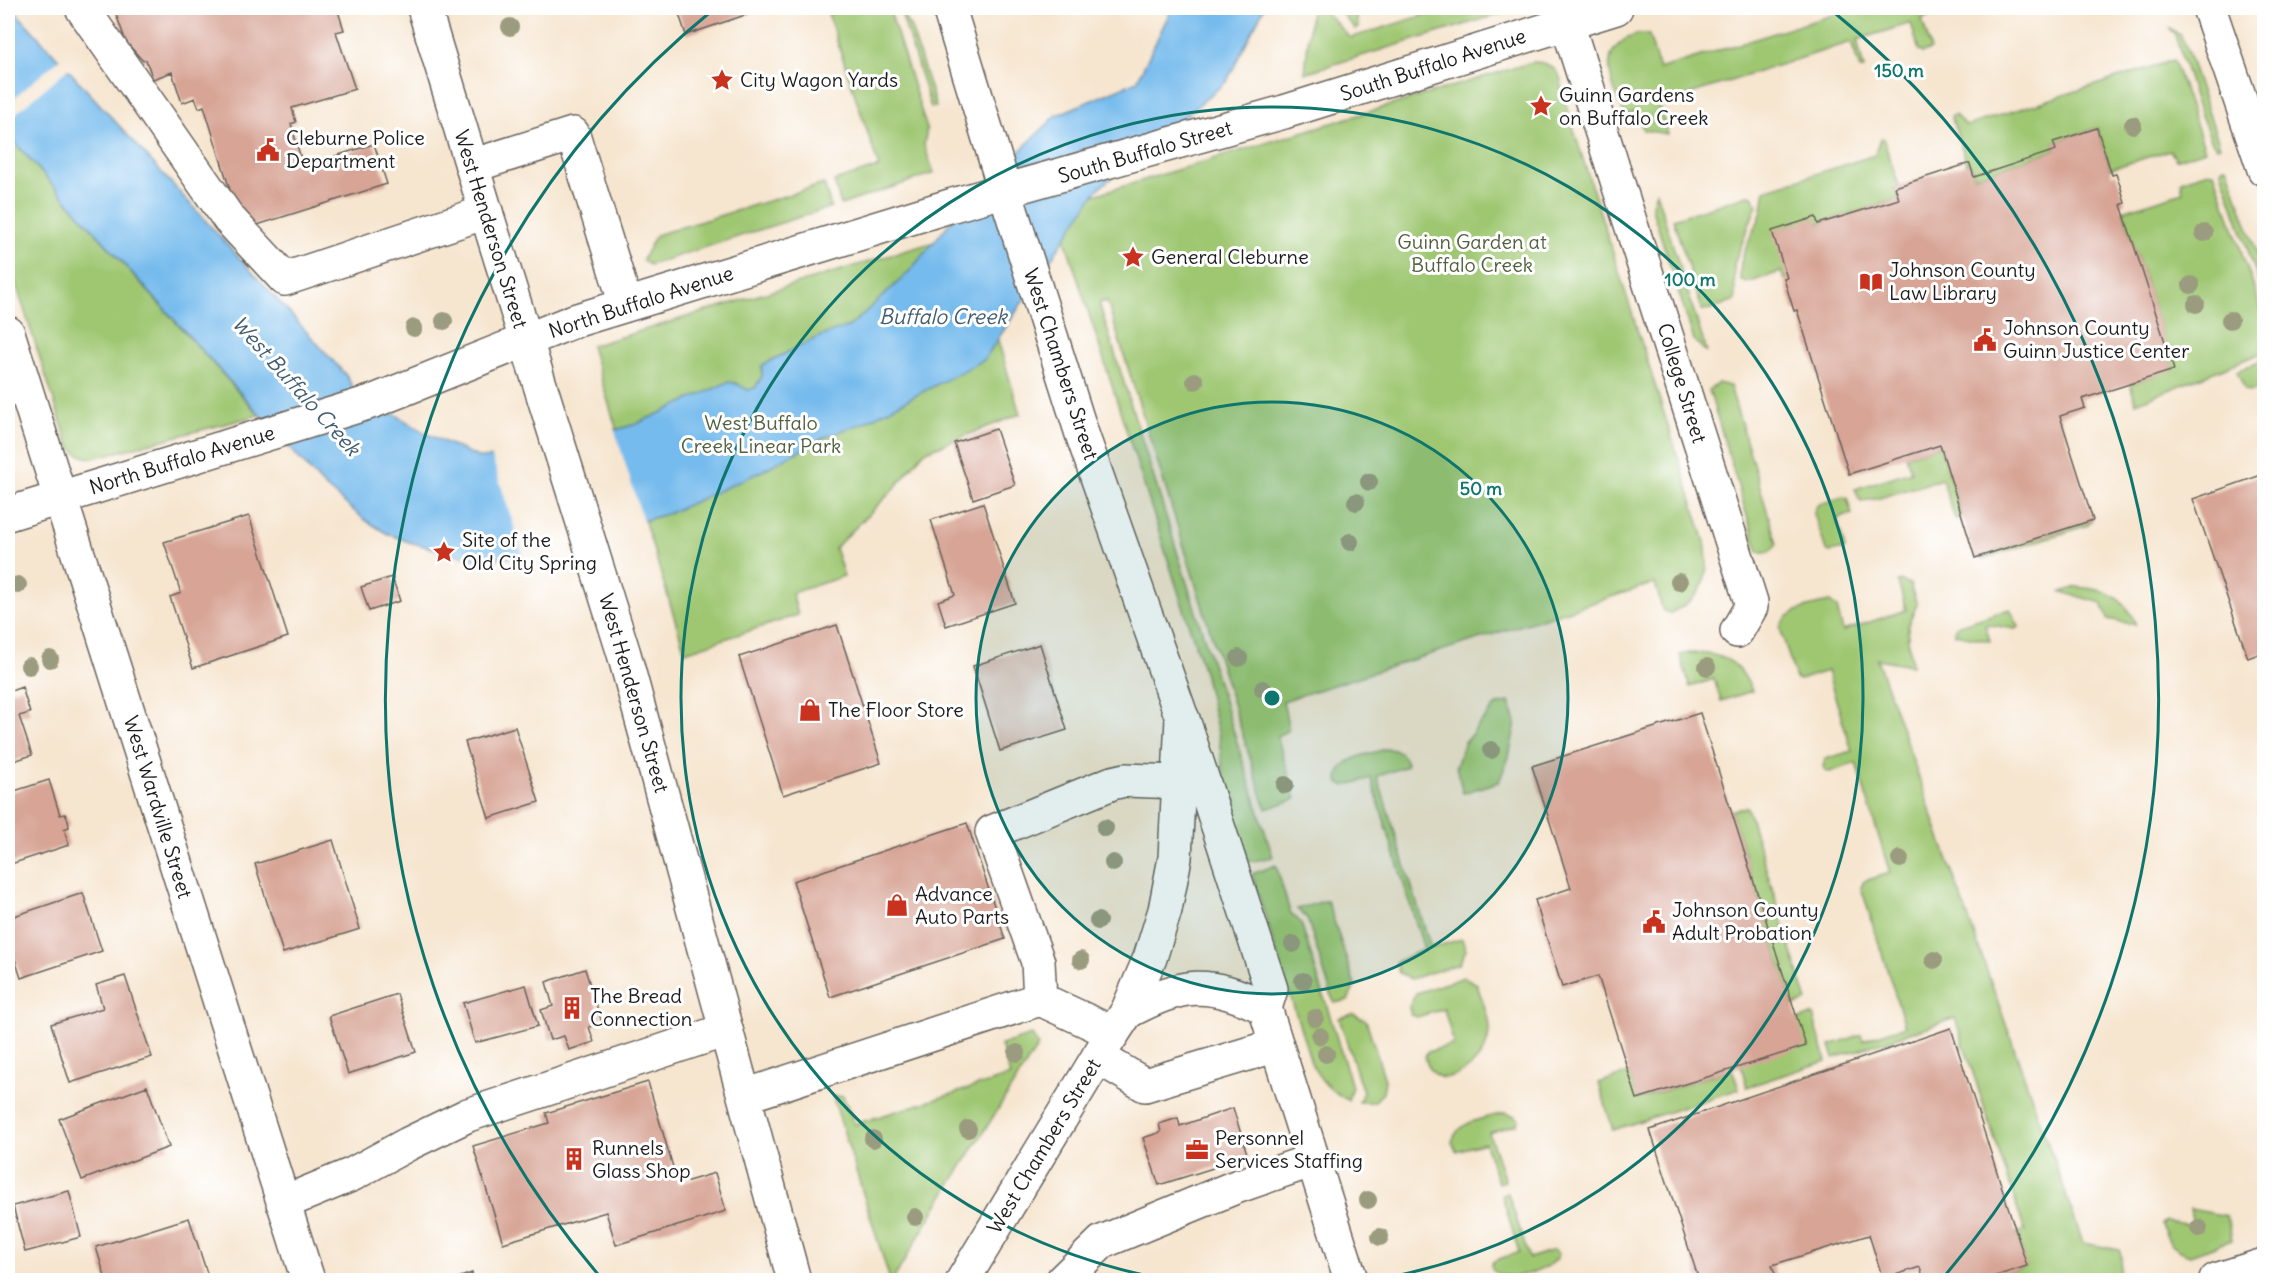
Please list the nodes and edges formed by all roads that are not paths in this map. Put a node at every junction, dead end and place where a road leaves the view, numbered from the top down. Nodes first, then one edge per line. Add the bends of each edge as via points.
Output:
1 (82, 8) edge
2 (424, 8) edge
3 (949, 8) edge
4 (2209, 8) edge
5 (1606, 9) edge
6 (1567, 23) junction
7 (1284, 112) joint
8 (472, 166) junction
9 (2265, 170) edge
10 (1005, 191) junction
11 (486, 212) junction
12 (626, 305) junction
13 (8, 333) edge
14 (526, 340) junction
15 (59, 498) junction
16 (8, 514) edge
17 (1744, 619) dead end
18 (1182, 718) junction
19 (1179, 782) junction
20 (1040, 999) junction
21 (1265, 1008) junction
22 (726, 1030) junction
23 (1113, 1034) junction
24 (1276, 1045) junction
25 (745, 1096) junction
26 (1313, 1160) junction
27 (283, 1203) junction
28 (2265, 1265) edge
29 (308, 1281) edge
30 (794, 1281) edge
31 (963, 1281) edge
32 (1063, 1281) edge
33 (1351, 1281) edge
34 (2216, 1281) edge

1 - 11 street via 229,219 285,279
2 - 8 street, West Henderson Street
3 - 10 street, West Chambers Street
4 - 9 street
5 - 6 street, South Buffalo Avenue
6 - 7 street, South Buffalo Avenue
6 - 17 street, College Street via 1751,602
7 - 10 street, South Buffalo Street
8 - 11 street, West Henderson Street
8 - 12 street via 573,134
10 - 12 street, North Buffalo Avenue
10 - 18 street, West Chambers Street via 1086,445
11 - 14 street, West Henderson Street
12 - 14 street, North Buffalo Avenue
13 - 15 street, West Wardville Street
14 - 15 street, North Buffalo Avenue via 374,401
14 - 22 street, West Henderson Street via 624,654
15 - 16 street, North Buffalo Avenue
15 - 27 street, West Wardville Street
18 - 19 street, West Chambers Street
18 - 21 street, West Chambers Street via 1271,989
19 - 20 street via 1112,783 992,832 1038,962
19 - 23 street, West Chambers Street via 1176,858 1165,910 1150,958
20 - 23 street
20 - 25 street
21 - 23 street via 1237,993 1185,989 1158,996
21 - 24 street, West Chambers Street
22 - 25 street, West Henderson Street
22 - 27 street via 468,1115 353,1174
23 - 24 street via 1145,1085
23 - 31 street, West Chambers Street
24 - 26 street, West Chambers Street
25 - 30 street, West Henderson Street
26 - 32 street via 1102,1242
26 - 33 street, West Chambers Street
27 - 29 street, West Wardville Street
28 - 34 street

